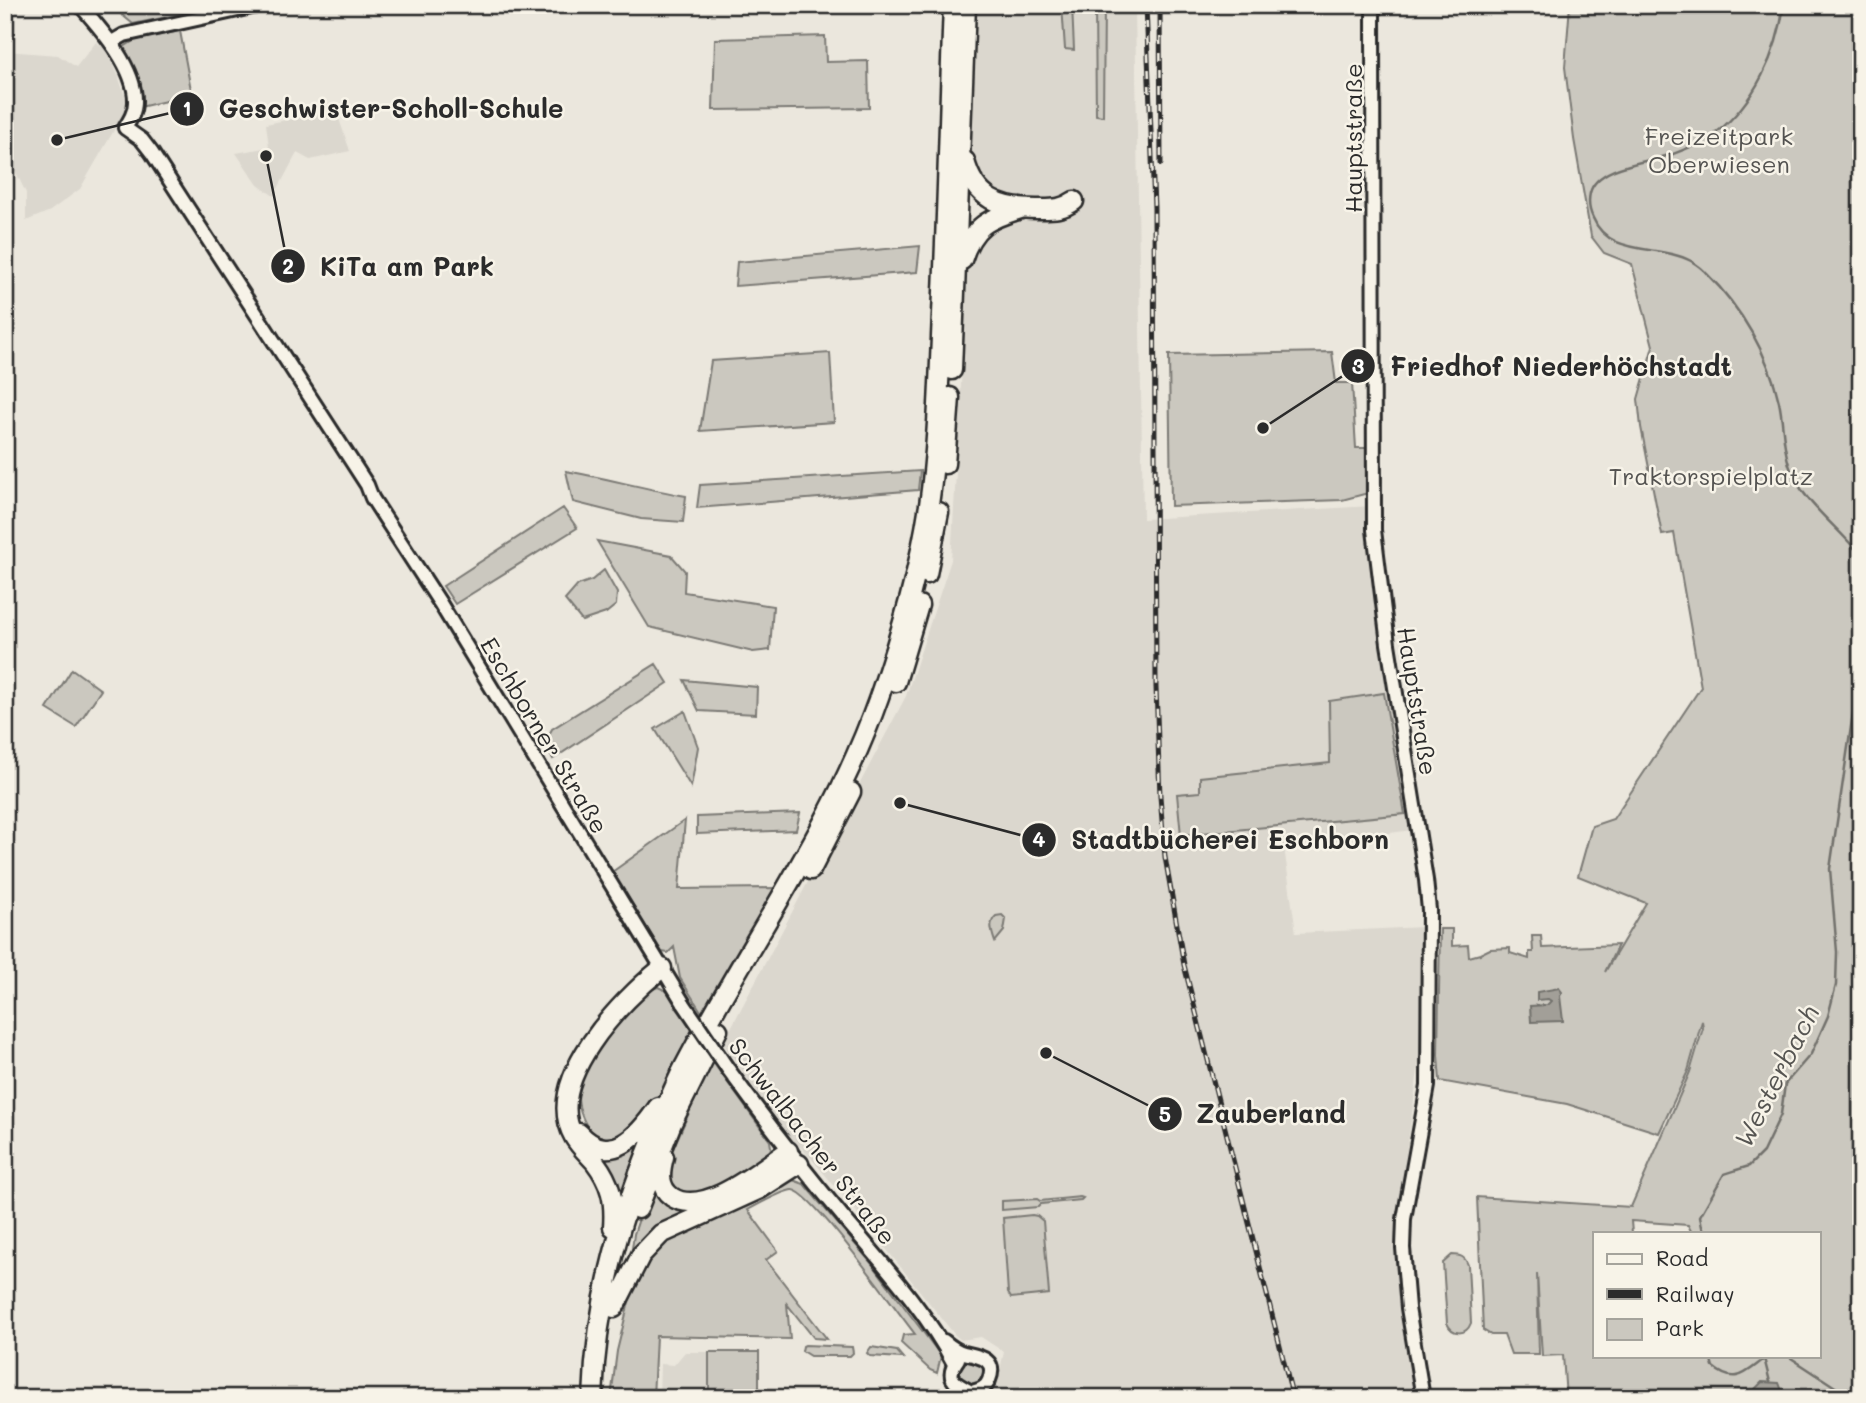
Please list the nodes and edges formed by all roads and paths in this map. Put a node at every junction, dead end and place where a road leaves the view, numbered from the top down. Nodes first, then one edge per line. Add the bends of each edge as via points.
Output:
1 (80, 5) edge
2 (261, 5) edge
3 (953, 5) edge
4 (966, 5) edge
5 (1373, 5) edge
6 (112, 42) junction
7 (962, 147) junction
8 (1074, 201) dead end
9 (1022, 209) junction
10 (956, 284) junction
11 (662, 968) junction
12 (682, 1069) junction
13 (568, 1107) junction
14 (672, 1123) junction
15 (794, 1157) junction
16 (611, 1266) junction
17 (614, 1308) junction
18 (937, 1335) junction
19 (967, 1354) junction
20 (954, 1364) junction
21 (981, 1393) edge
22 (593, 1398) edge
23 (605, 1398) edge
24 (1423, 1398) edge

1 - 6 street
2 - 6 street via 124,35
3 - 12 highway via 938,409 928,506 914,578 878,699 849,768 804,858
4 - 7 highway
5 - 24 street, Hauptstraße via 1374,530 1429,910 1428,1086 1403,1248
6 - 11 street, Eschborner Straße via 134,93 133,114 125,128 152,153 367,485
7 - 9 highway via 970,178 981,192 998,203
7 - 10 highway
8 - 9 highway via 1063,208
9 - 10 highway via 981,224 968,243
10 - 14 highway via 940,506 906,655 842,812 730,1007
11 - 13 highway via 619,1007 588,1048 570,1088
11 - 15 street, Schwalbacher Straße, bridge via 728,1069
12 - 13 highway via 640,1131 622,1145 602,1148 585,1140
12 - 16 highway via 635,1178
13 - 16 highway via 575,1140 611,1188
14 - 15 highway via 661,1180 668,1193 683,1202 728,1190
14 - 17 highway via 643,1193
15 - 17 highway via 760,1189 661,1234 640,1255
15 - 18 street, Schwalbacher Straße
16 - 22 highway
17 - 23 highway
18 - 19 street, Schwalbacher Straße
18 - 20 street, Schwalbacher Straße
19 - 20 street
19 - 21 street, Schwalbacher Straße via 979,1355 989,1365 990,1377
20 - 21 street, Schwalbacher Straße via 956,1384

